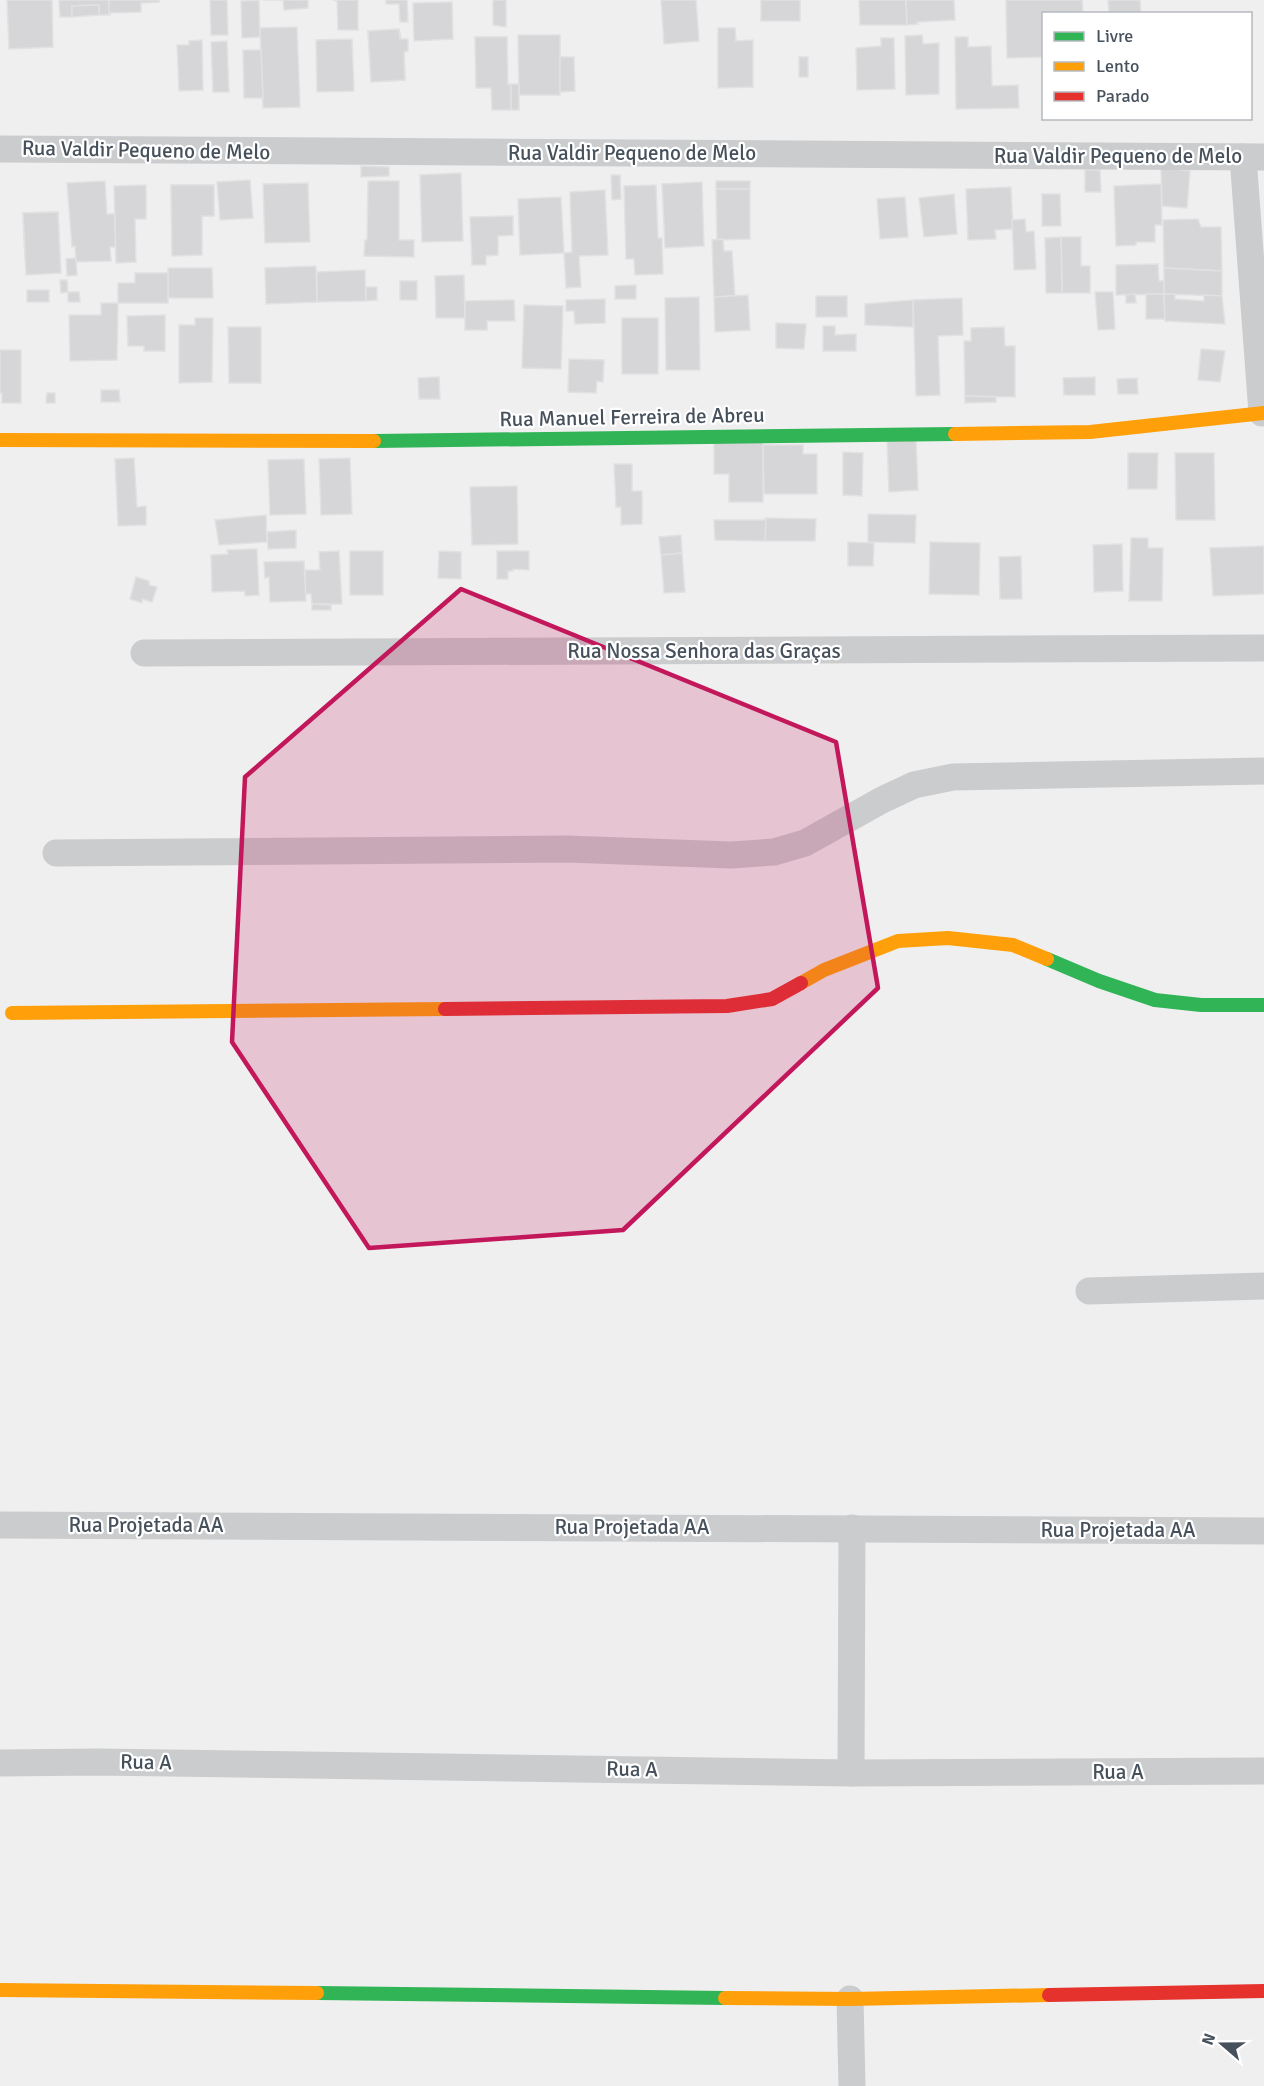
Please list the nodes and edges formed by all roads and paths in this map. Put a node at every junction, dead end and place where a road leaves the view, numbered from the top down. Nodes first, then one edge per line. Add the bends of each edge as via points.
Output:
1 (0, 148) edge
2 (1253, 157) edge
3 (1263, 413) edge
4 (0, 440) edge
5 (1264, 648) edge
6 (144, 653) dead end
7 (1264, 771) edge
8 (56, 853) dead end
9 (1264, 1005) edge
10 (12, 1013) dead end
11 (1264, 1286) edge
12 (1089, 1291) dead end
13 (0, 1525) edge
14 (852, 1528) junction
15 (1264, 1532) edge
16 (0, 1763) edge
17 (1264, 1771) edge
18 (851, 1773) junction
19 (0, 1990) edge
20 (1264, 1991) edge
21 (850, 1998) junction
22 (852, 2086) edge

1 - 2 street, Rua Valdir Pequeno de Melo
2 - 3 street
3 - 4 street, Rua Manuel Ferreira de Abreu via 1090,432 405,441
5 - 6 street, Rua Nossa Senhora das Graças
7 - 8 street via 953,777 914,785 806,843 774,852 731,855 567,849
9 - 10 street via 1155,1000 1012,945 948,938 898,941 824,970 772,999 727,1006
11 - 12 street
13 - 14 street, Rua Projetada AA
14 - 15 street, Rua Projetada AA
14 - 18 street
16 - 18 street, Rua A
17 - 18 street, Rua A
19 - 21 street
20 - 21 street
21 - 22 street

